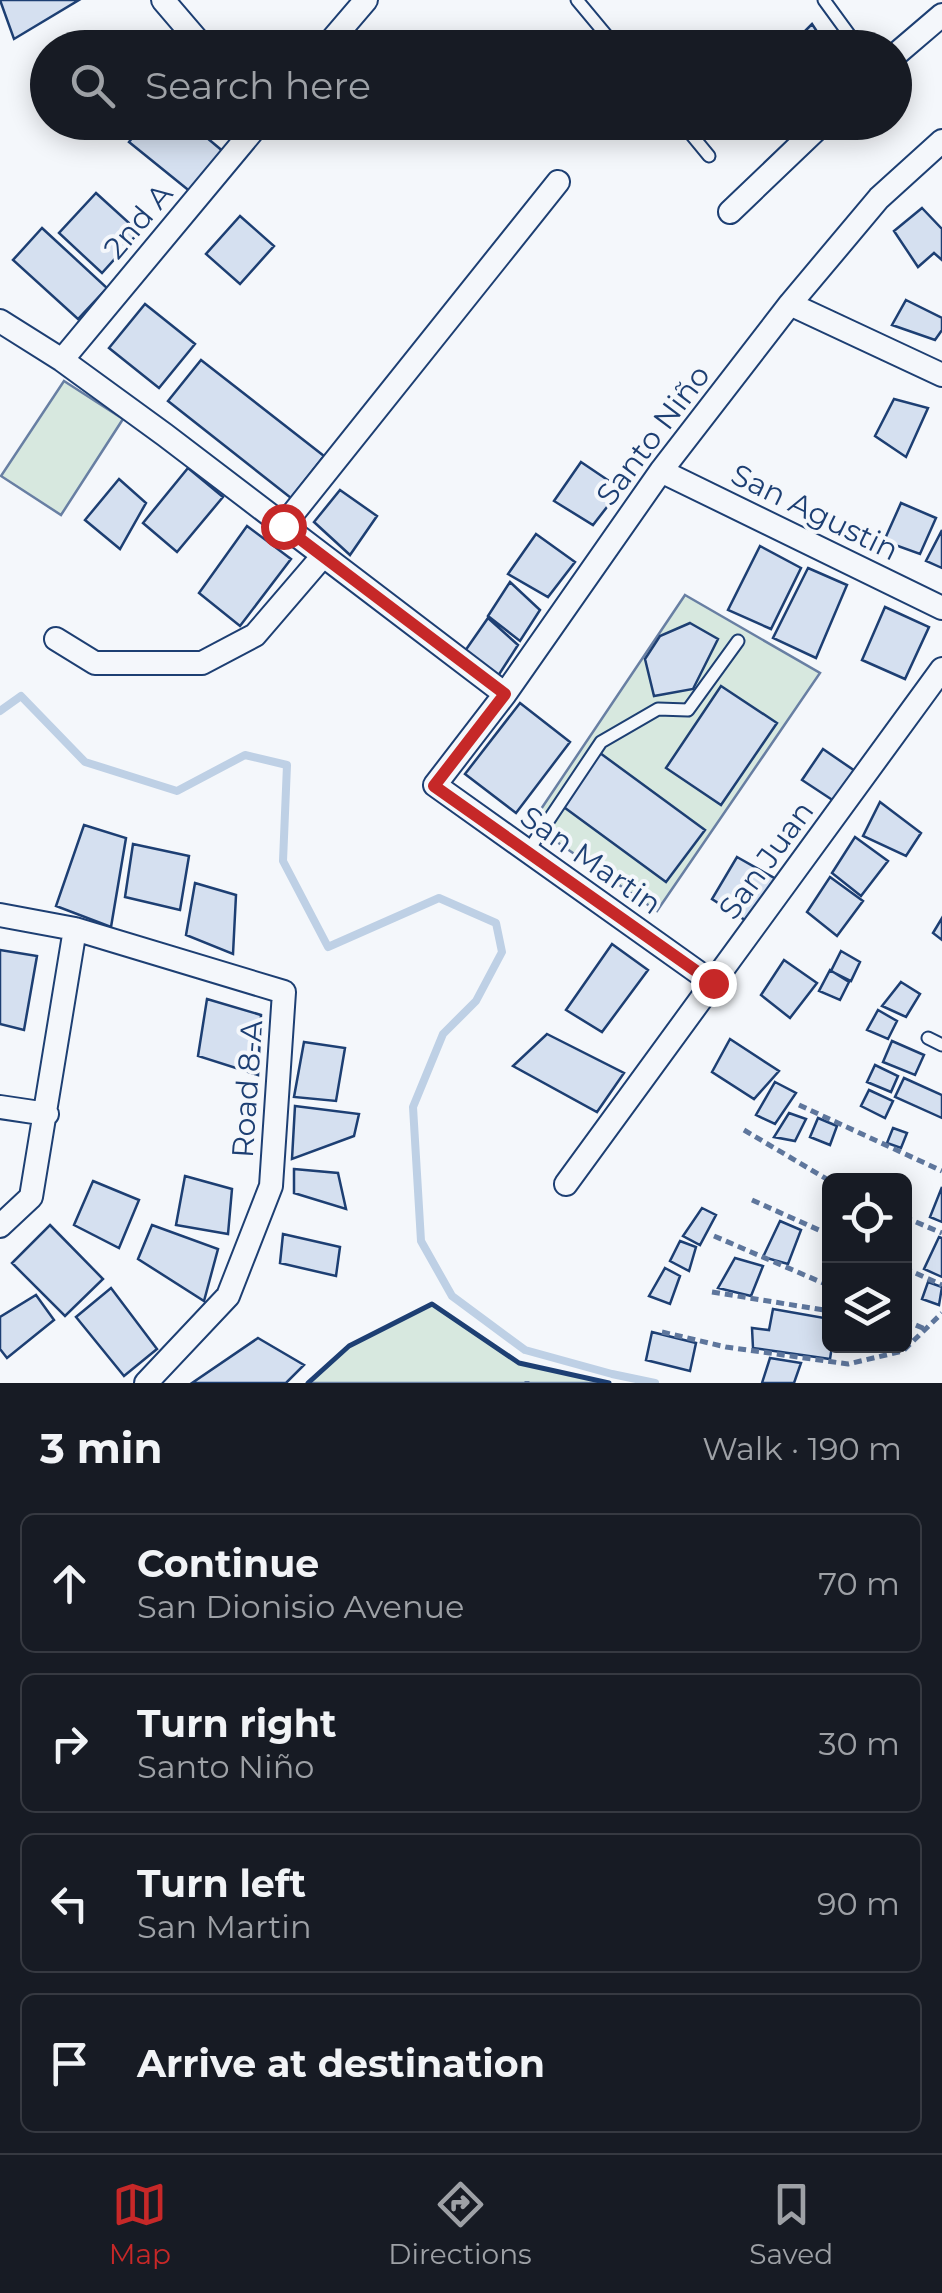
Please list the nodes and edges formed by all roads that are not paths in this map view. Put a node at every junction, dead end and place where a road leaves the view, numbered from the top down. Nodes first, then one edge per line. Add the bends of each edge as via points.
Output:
1 (163, 0) edge
2 (366, 0) edge
3 (577, 0) edge
4 (824, 0) edge
5 (942, 15) edge
6 (189, 30) edge
7 (340, 30) edge
8 (602, 30) edge
9 (846, 30) edge
10 (912, 41) edge
11 (245, 140) edge
12 (696, 140) edge
13 (805, 140) edge
14 (942, 140) edge
15 (709, 156) dead end
16 (558, 182) dead end
17 (730, 212) dead end
18 (790, 304) junction
19 (0, 321) edge
20 (62, 360) junction
21 (942, 375) edge
22 (661, 471) junction
23 (283, 526) junction
24 (322, 557) junction
25 (942, 608) edge
26 (56, 639) dead end
27 (738, 640) dead end
28 (942, 669) edge
29 (505, 694) junction
30 (434, 786) joint
31 (528, 852) junction
32 (0, 915) edge
33 (75, 928) junction
34 (713, 983) junction
35 (928, 1038) dead end
36 (942, 1045) edge
37 (0, 1107) edge
38 (46, 1114) junction
39 (566, 1184) dead end
40 (0, 1226) edge
41 (146, 1383) edge

1 - 6 street
2 - 7 street
3 - 8 lane
4 - 9 lane
5 - 10 street
11 - 20 street, 2nd A
12 - 15 lane
13 - 17 street
14 - 18 street, Santo Niño via 878,198
16 - 23 street
18 - 21 street
18 - 22 street, Santo Niño
19 - 20 street
20 - 23 street
22 - 25 street, San Agustin
22 - 29 street, Santo Niño
23 - 24 street
24 - 26 street via 254,636 202,663 94,663
24 - 29 street
27 - 31 lane via 688,710 658,709 601,742
28 - 34 street, San Juan
29 - 30 street, Santo Niño
30 - 31 street, San Martin
31 - 34 street, San Martin
32 - 33 street, Road 8-A
33 - 38 street
33 - 41 street, Road 8-A via 284,992 271,1186 228,1296
34 - 39 street, San Juan
35 - 36 lane
37 - 38 street
38 - 40 street via 31,1197

